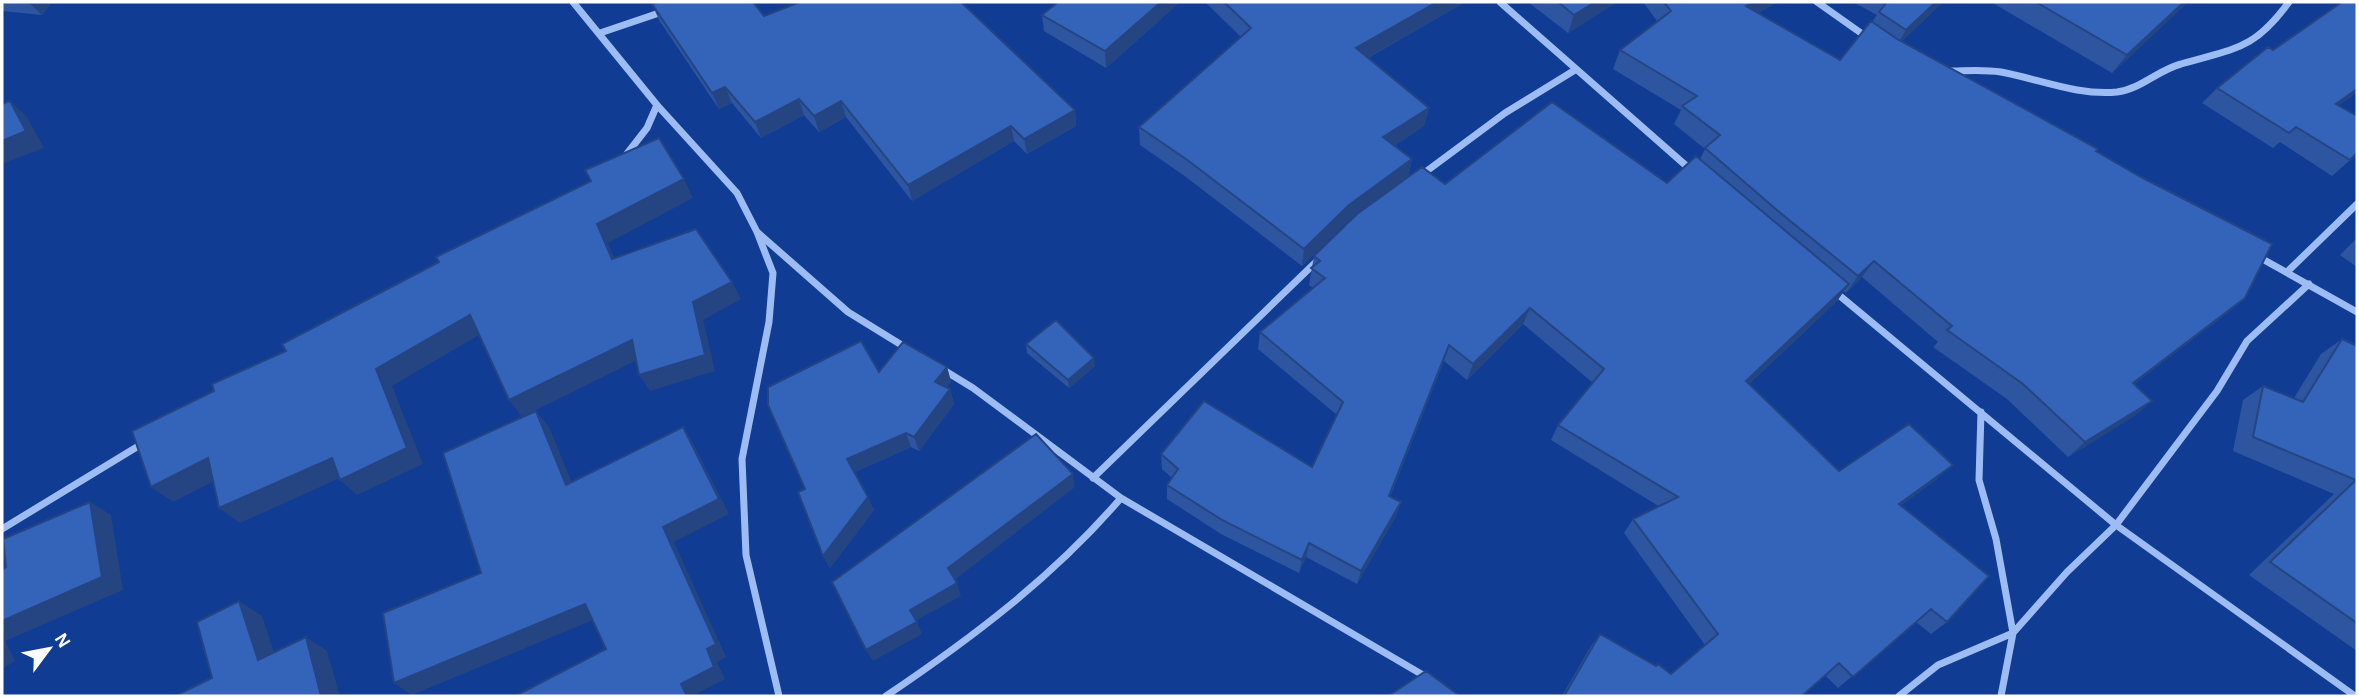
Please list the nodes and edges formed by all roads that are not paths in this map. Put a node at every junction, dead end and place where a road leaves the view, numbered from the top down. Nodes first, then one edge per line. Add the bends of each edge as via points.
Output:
1 (573, 2) edge
2 (1500, 2) edge
3 (1817, 2) edge
4 (2289, 2) edge
5 (670, 10) edge
6 (600, 33) junction
7 (1874, 42) edge
8 (1575, 70) junction
9 (1936, 71) edge
10 (657, 105) junction
11 (619, 161) edge
12 (1417, 178) edge
13 (1701, 178) edge
14 (2357, 204) edge
15 (757, 232) junction
16 (1323, 254) edge
17 (2254, 254) edge
18 (2287, 272) junction
19 (1826, 284) edge
20 (2309, 284) junction
21 (2357, 312) edge
22 (916, 353) edge
23 (939, 367) edge
24 (1982, 412) junction
25 (155, 436) edge
26 (1093, 478) junction
27 (1121, 498) junction
28 (2116, 525) junction
29 (2, 529) edge
30 (2013, 634) junction
31 (1435, 682) edge
32 (779, 696) edge
33 (886, 696) edge
34 (1899, 696) edge
35 (2001, 696) edge
36 (2354, 696) edge

1 - 6 street
2 - 8 street
3 - 7 street
4 - 9 street via 2256,41 2229,54 2179,64 2137,88 2105,93 1997,71
5 - 6 street
6 - 10 street
8 - 12 street
8 - 13 street
10 - 11 street via 648,128
10 - 15 street via 737,192
14 - 18 street
15 - 22 street via 848,312
15 - 32 street via 773,273 769,322 743,459 746,555
16 - 26 street
17 - 18 street
18 - 20 street
19 - 24 street
20 - 21 street
20 - 28 street via 2247,341 2217,391
23 - 26 street
24 - 28 street
24 - 30 street via 1979,480 1996,539
25 - 29 street
26 - 27 street
27 - 31 street
27 - 33 street via 1063,562 1014,605
28 - 30 street
28 - 36 street
30 - 34 street via 1938,666
30 - 35 street

